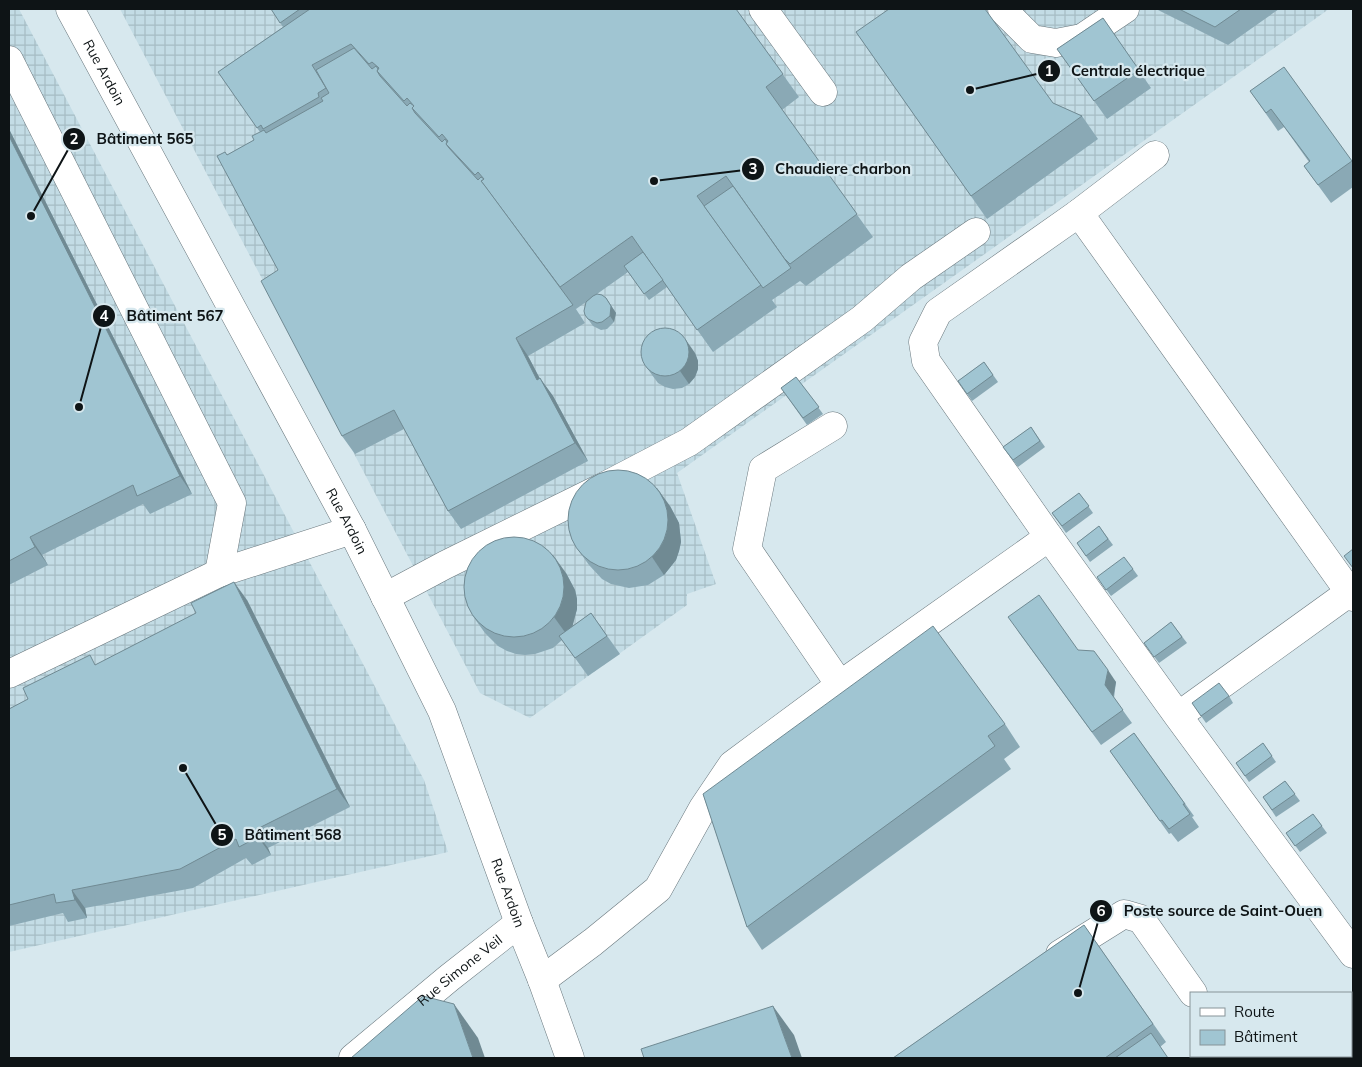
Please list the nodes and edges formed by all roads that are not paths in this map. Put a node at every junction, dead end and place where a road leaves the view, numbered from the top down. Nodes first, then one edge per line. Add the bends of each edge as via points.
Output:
1 (70, 9) edge
2 (763, 9) edge
3 (1002, 9) edge
4 (1124, 9) edge
5 (9, 60) edge
6 (823, 92) dead end
7 (1155, 155) dead end
8 (1079, 213) junction
9 (976, 232) dead end
10 (833, 426) dead end
11 (352, 530) junction
12 (1049, 537) junction
13 (219, 573) junction
14 (1352, 595) edge
15 (385, 597) junction
16 (9, 674) edge
17 (840, 685) junction
18 (1178, 716) junction
19 (519, 923) junction
20 (1353, 954) edge
21 (1042, 967) edge
22 (542, 980) junction
23 (1192, 992) edge
24 (353, 1058) edge
25 (570, 1058) edge

1 - 11 street, Rue Ardoin
2 - 6 street
3 - 4 street via 1032,39 1056,43 1082,38
5 - 13 street via 232,503
7 - 8 street
8 - 12 street via 938,312 923,342 926,361
8 - 14 street
9 - 15 street via 911,277 862,319 689,442
10 - 17 street via 763,469 747,549
11 - 13 street
11 - 15 street, Rue Ardoin
12 - 17 street
12 - 18 street
13 - 16 street
14 - 18 street
15 - 19 street, Rue Ardoin via 442,711
17 - 22 street via 732,765 703,808 658,889
18 - 20 street
19 - 22 street, Rue Ardoin
19 - 24 street, Rue Simone Veil
21 - 23 street via 1124,914 1141,919
22 - 25 street, Rue Ardoin

